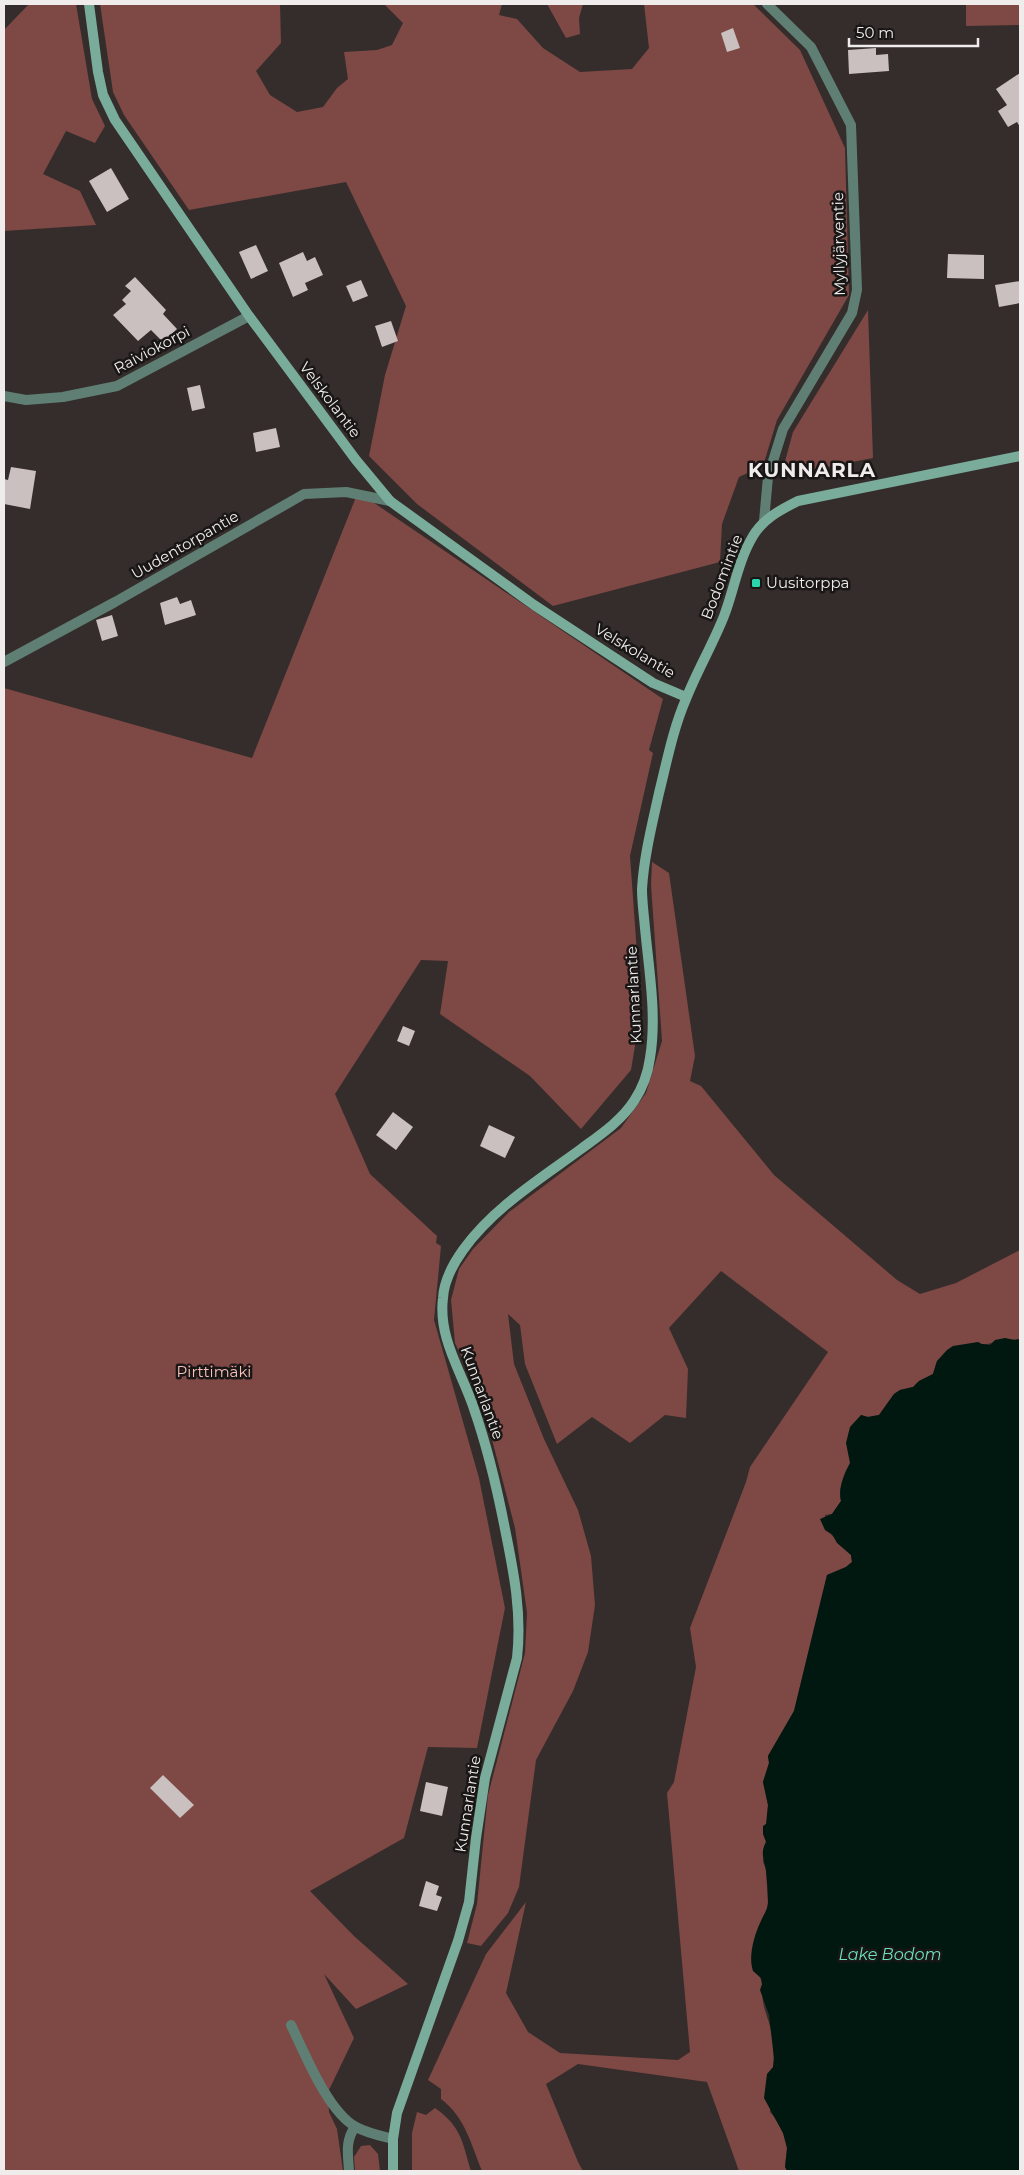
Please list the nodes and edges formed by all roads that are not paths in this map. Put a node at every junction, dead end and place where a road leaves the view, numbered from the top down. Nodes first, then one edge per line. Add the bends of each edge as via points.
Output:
1 (89, 4) edge
2 (767, 4) edge
3 (249, 316) junction
4 (4, 396) edge
5 (1020, 456) edge
6 (390, 501) junction
7 (764, 521) junction
8 (4, 662) edge
9 (686, 697) junction
10 (291, 2025) dead end
11 (355, 2127) junction
12 (393, 2139) junction
13 (349, 2171) edge
14 (393, 2171) edge

1 - 3 main road, Velskolantie via 103,95 115,120
2 - 7 street, Myllyjärventie via 811,47 851,125 857,290 852,313 783,429 768,477
3 - 4 street, Raiviokorpi via 117,386 63,397 26,400
3 - 6 main road, Velskolantie
5 - 7 main road, Bodomintie via 816,496 786,507
6 - 8 street, Uudentorpantie via 346,492 304,494
6 - 9 main road, Velskolantie via 534,605 653,683
7 - 9 main road, Bodomintie via 744,555 724,616
9 - 12 main road, Kunnarlantie via 674,732 646,852 642,892 653,1036 650,1063 643,1084 634,1101 608,1129 484,1224 455,1261 443,1294 445,1335 472,1401 494,1475 515,1577 519,1638 517,1658 485,1778 469,1902 406,2084
10 - 11 street via 335,2107
11 - 12 street
11 - 13 street via 347,2146
12 - 14 main road, Kunnarlantie

